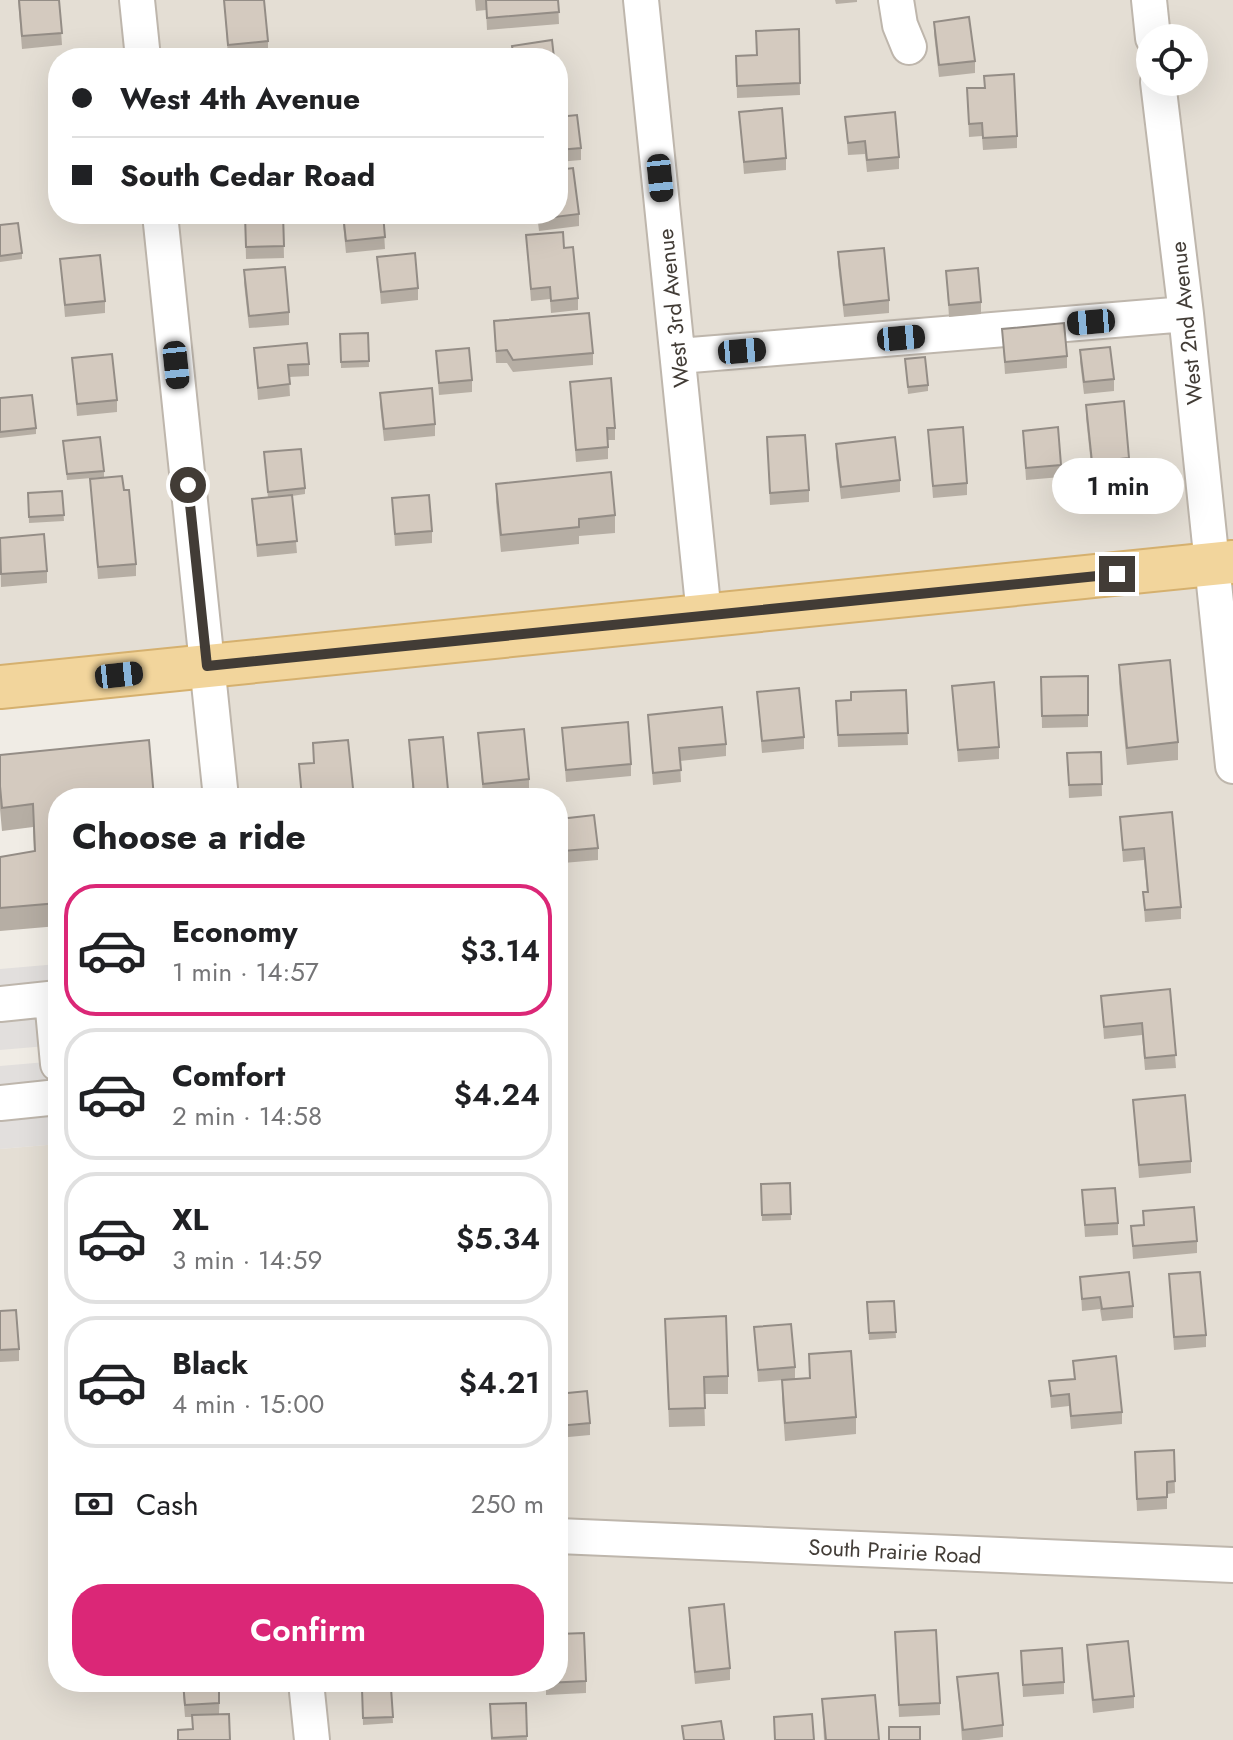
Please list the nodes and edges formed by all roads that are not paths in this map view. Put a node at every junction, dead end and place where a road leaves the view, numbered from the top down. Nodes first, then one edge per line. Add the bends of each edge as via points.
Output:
1 (137, 0) edge
2 (641, 0) edge
3 (896, 0) edge
4 (1149, 0) edge
5 (1152, 24) edge
6 (909, 47) dead end
7 (142, 48) edge
8 (1160, 96) edge
9 (161, 224) edge
10 (1186, 314) junction
11 (679, 356) junction
12 (1222, 563) edge
13 (704, 615) junction
14 (207, 666) junction
15 (0, 687) edge
16 (1233, 766) edge
17 (220, 788) edge
18 (48, 1000) edge
19 (0, 1004) edge
20 (48, 1098) edge
21 (0, 1103) edge
22 (568, 1536) edge
23 (1233, 1565) edge
24 (307, 1692) edge
25 (312, 1740) edge

1 - 7 street
2 - 11 street, West 3rd Avenue
3 - 6 street
4 - 5 street
8 - 10 street, West 2nd Avenue
9 - 14 street
10 - 11 street
10 - 12 street, West 2nd Avenue
11 - 13 street, West 3rd Avenue
12 - 13 main road
12 - 16 street, West 2nd Avenue
13 - 14 main road
14 - 15 main road
14 - 17 street
18 - 19 street
20 - 21 street
22 - 23 street, South Prairie Road
24 - 25 street

